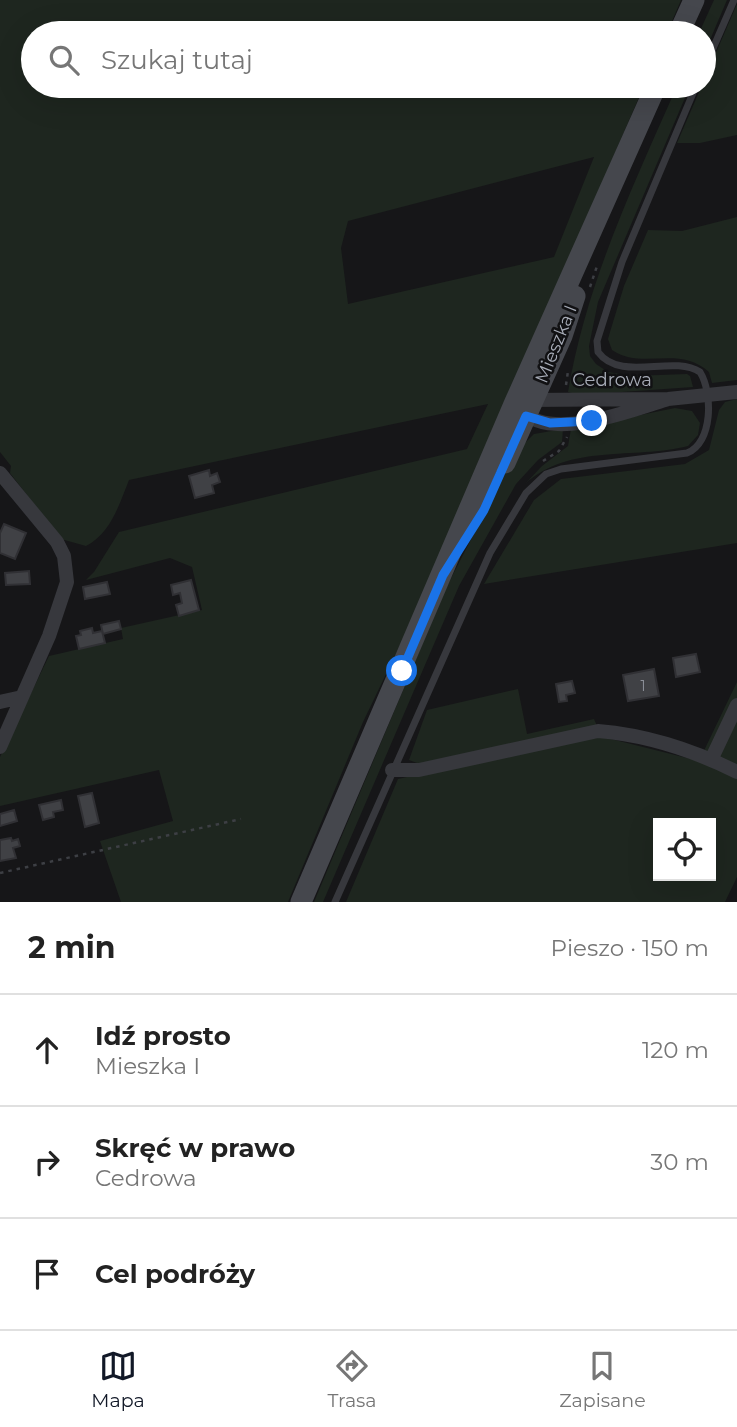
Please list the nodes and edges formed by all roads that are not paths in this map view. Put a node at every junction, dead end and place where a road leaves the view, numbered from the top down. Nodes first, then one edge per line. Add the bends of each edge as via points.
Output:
1 (694, 0) edge
2 (734, 0) edge
3 (684, 21) edge
4 (716, 41) edge
5 (651, 98) edge
6 (691, 98) edge
7 (599, 220) junction
8 (545, 373) junction
9 (737, 391) edge
10 (707, 396) junction
11 (561, 399) junction
12 (668, 399) junction
13 (524, 406) junction
14 (0, 473) edge
15 (22, 697) junction
16 (0, 702) edge
17 (737, 705) edge
18 (0, 747) edge
19 (711, 760) junction
20 (392, 770) junction
21 (737, 772) edge
22 (301, 902) edge
23 (335, 902) edge

1 - 3 street
2 - 4 lane
5 - 7 street, Mieszka I
6 - 10 lane via 622,262 597,341 598,352 610,362 694,368 704,379
7 - 8 street, Mieszka I via 565,327
7 - 13 street, Mieszka I
8 - 11 street, Cedrowa via 547,383
8 - 13 street, Mieszka I
9 - 10 street, Cedrowa
10 - 12 street, Cedrowa
10 - 20 lane via 706,428 694,450 561,469 546,474 526,494 490,553
11 - 12 street, Cedrowa
11 - 13 street, Cedrowa
12 - 13 street, Cedrowa via 566,424 538,421
13 - 22 street, Mieszka I via 484,510 443,575
14 - 15 street via 57,542 66,568 65,592
15 - 16 street
15 - 18 street
17 - 19 street
19 - 20 street via 652,740 598,731 419,770
19 - 21 street
20 - 23 lane

